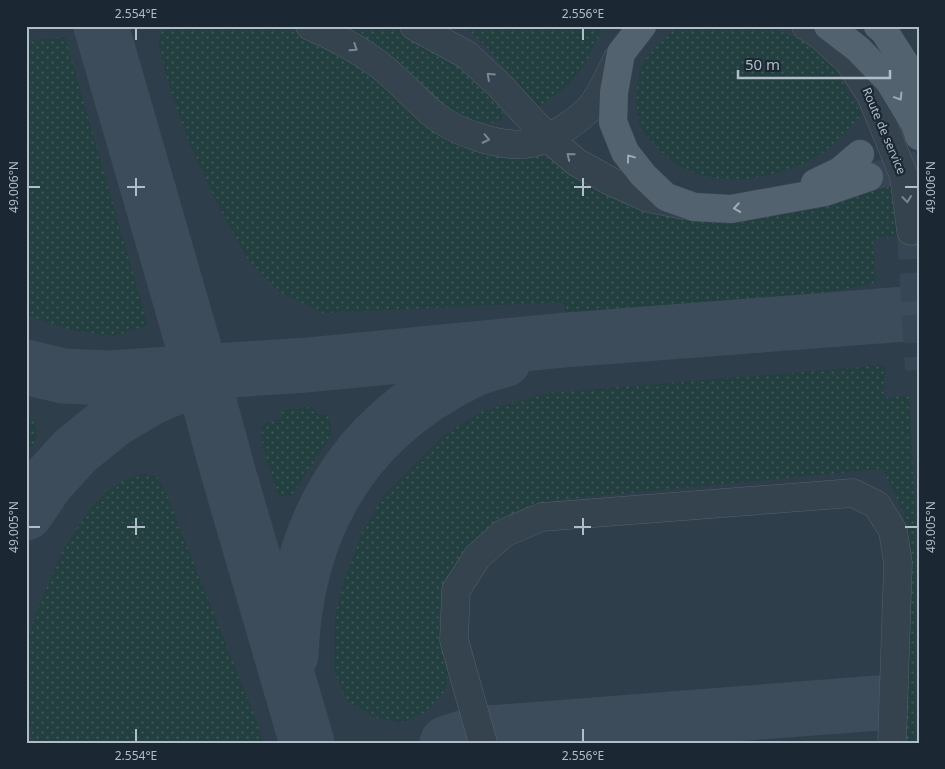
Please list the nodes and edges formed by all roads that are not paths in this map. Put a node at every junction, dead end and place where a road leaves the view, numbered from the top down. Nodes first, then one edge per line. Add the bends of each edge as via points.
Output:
1 (310, 26) edge
2 (414, 26) edge
3 (642, 26) edge
4 (806, 26) edge
5 (828, 26) edge
6 (878, 26) edge
7 (621, 53) junction
8 (919, 89) edge
9 (919, 136) edge
10 (547, 137) junction
11 (865, 166) tunnel mouth
12 (694, 207) junction
13 (911, 231) tunnel mouth
14 (483, 743) edge
15 (892, 743) edge

1 -> 10 street via 378,63 434,115 456,129 484,140 514,144 532,143
10 -> 2 street via 467,55
3 - 7 main road
4 -> 13 street, Route de service via 850,63 870,95 904,176
5 -> 9 main road via 858,49 889,81
6 - 8 main road via 912,73
7 - 10 street via 591,107
12 -> 7 main road via 666,197 643,176 625,152 613,122
12 -> 10 street via 648,198 612,182 576,162
11 -> 12 main road via 840,171 780,201 730,209
14 - 15 street via 454,640 456,590 476,557 504,533 542,517 853,493 878,505 893,531 898,563

